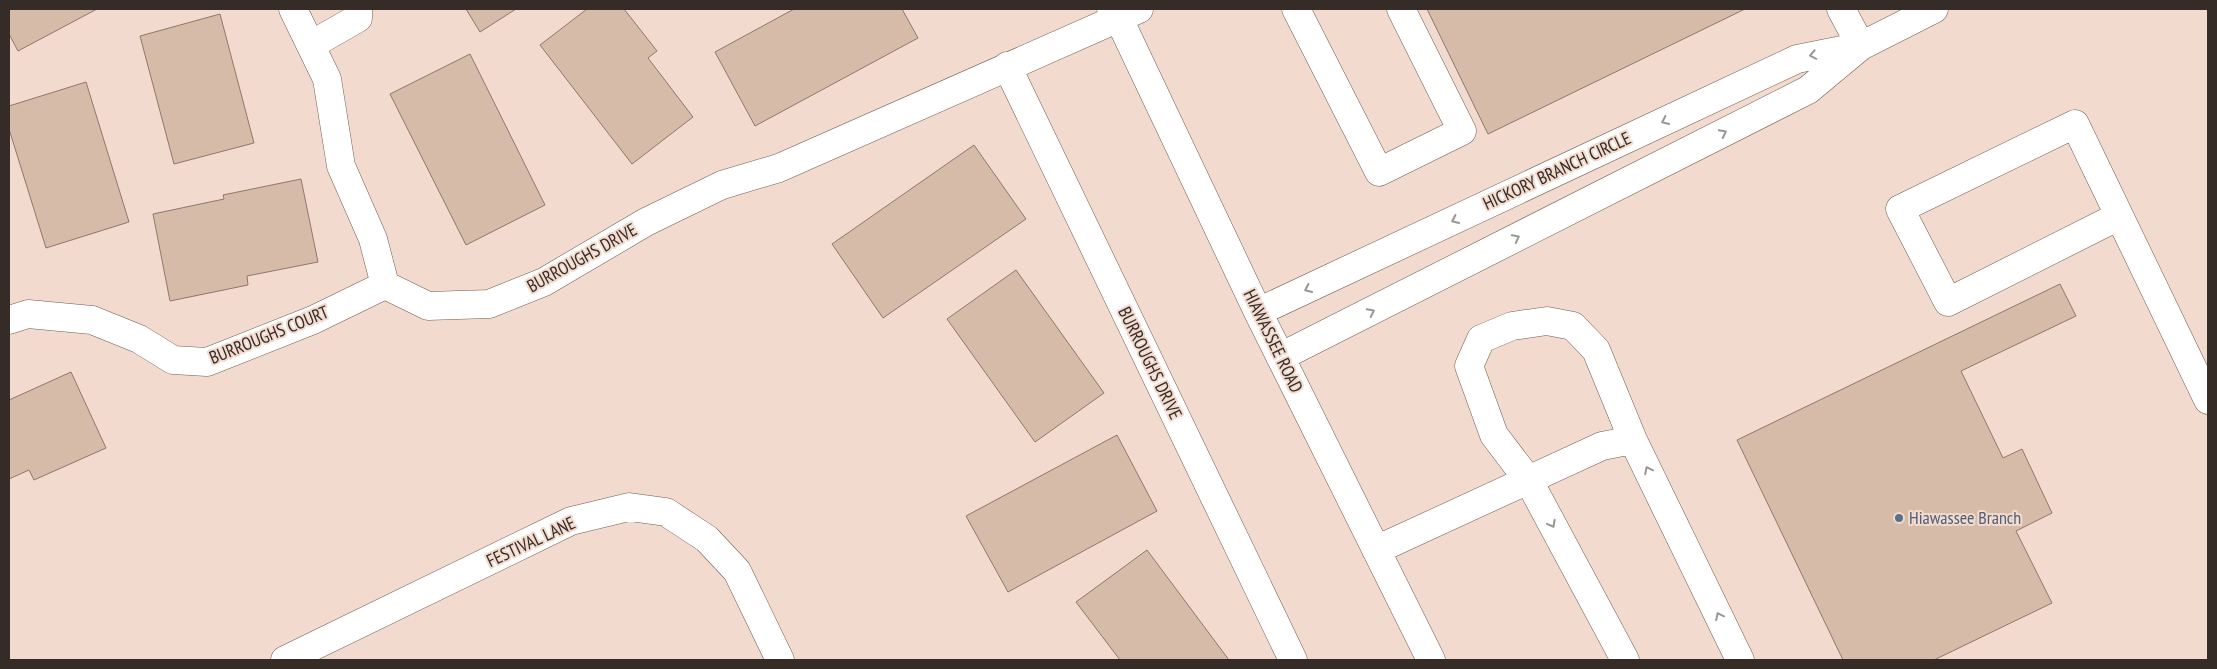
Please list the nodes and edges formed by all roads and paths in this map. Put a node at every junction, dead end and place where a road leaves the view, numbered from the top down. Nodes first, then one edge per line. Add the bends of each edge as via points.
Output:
1 (293, 9) edge
2 (358, 9) edge
3 (1296, 9) edge
4 (1401, 9) edge
5 (1841, 9) edge
6 (1934, 9) edge
7 (1122, 11) edge
8 (311, 45) junction
9 (1861, 46) junction
10 (1007, 66) junction
11 (2119, 216) junction
12 (385, 285) junction
13 (1258, 312) junction
14 (9, 320) edge
15 (1280, 357) junction
16 (2208, 400) edge
17 (1633, 440) junction
18 (1529, 481) junction
19 (1376, 550) junction
20 (285, 660) edge
21 (780, 660) edge
22 (1293, 660) edge
23 (1431, 660) edge
24 (1625, 660) edge
25 (1740, 660) edge

1 - 8 street
2 - 8 street via 358,18
3 - 4 street via 1379,172 1462,131
5 - 9 street
6 - 9 street, HICKORY BRANCH CIRCLE
7 - 10 street, BURROUGHS DRIVE
7 - 13 street, HIAWASSEE ROAD
8 - 12 street via 327,79 341,166 373,239
9 -> 13 street, HICKORY BRANCH CIRCLE via 1797,59
15 -> 9 street, HICKORY BRANCH CIRCLE via 1808,90
10 - 12 street, BURROUGHS DRIVE via 779,168 722,186 646,222 544,282 489,304 428,306
10 - 22 street, BURROUGHS DRIVE
11 - 11 street via 2075,124 1900,209 1948,302
11 - 16 street
12 - 14 street, BURROUGHS COURT via 313,320 207,362 173,360 139,339 92,320 28,314
13 - 15 street, HIAWASSEE ROAD
15 - 19 street, HIAWASSEE ROAD
17 - 18 street via 1602,446
17 - 18 street via 1596,350 1572,326 1547,321 1512,326 1481,339 1469,366 1494,435
25 -> 17 street
18 - 19 street
18 -> 24 street
19 - 23 street, HIAWASSEE ROAD
20 - 21 street, FESTIVAL LANE via 571,521 629,506 666,512 706,539 737,571

